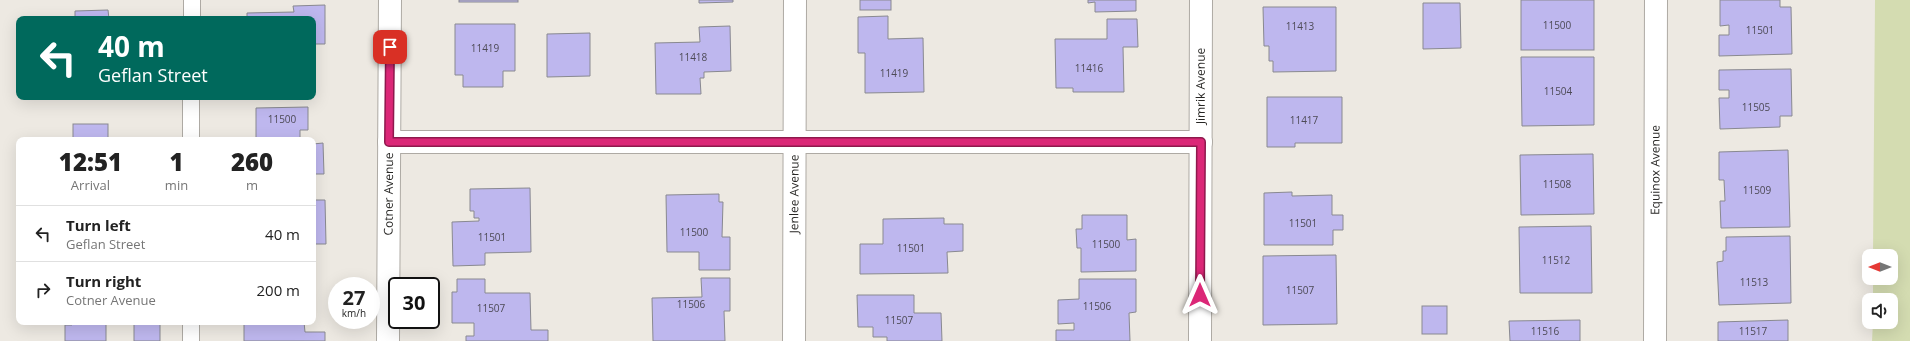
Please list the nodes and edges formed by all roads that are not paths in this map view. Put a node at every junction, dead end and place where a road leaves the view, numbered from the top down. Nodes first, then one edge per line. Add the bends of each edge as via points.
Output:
1 (192, 0) edge
2 (390, 0) edge
3 (795, 0) edge
4 (1201, 0) edge
5 (1656, 0) edge
6 (192, 16) edge
7 (191, 100) edge
8 (191, 137) edge
9 (389, 142) junction
10 (1201, 142) junction
11 (795, 143) junction
12 (191, 325) edge
13 (190, 341) edge
14 (388, 341) edge
15 (794, 341) edge
16 (1200, 341) edge
17 (1655, 341) edge

1 - 6 lane
2 - 9 street, Cotner Avenue
3 - 11 street, Jenlee Avenue
4 - 10 street, Jimrik Avenue
5 - 17 street, Equinox Avenue
7 - 8 lane
9 - 11 street
9 - 14 street, Cotner Avenue
10 - 11 street
10 - 16 street, Jimrik Avenue
11 - 15 street, Jenlee Avenue
12 - 13 lane

